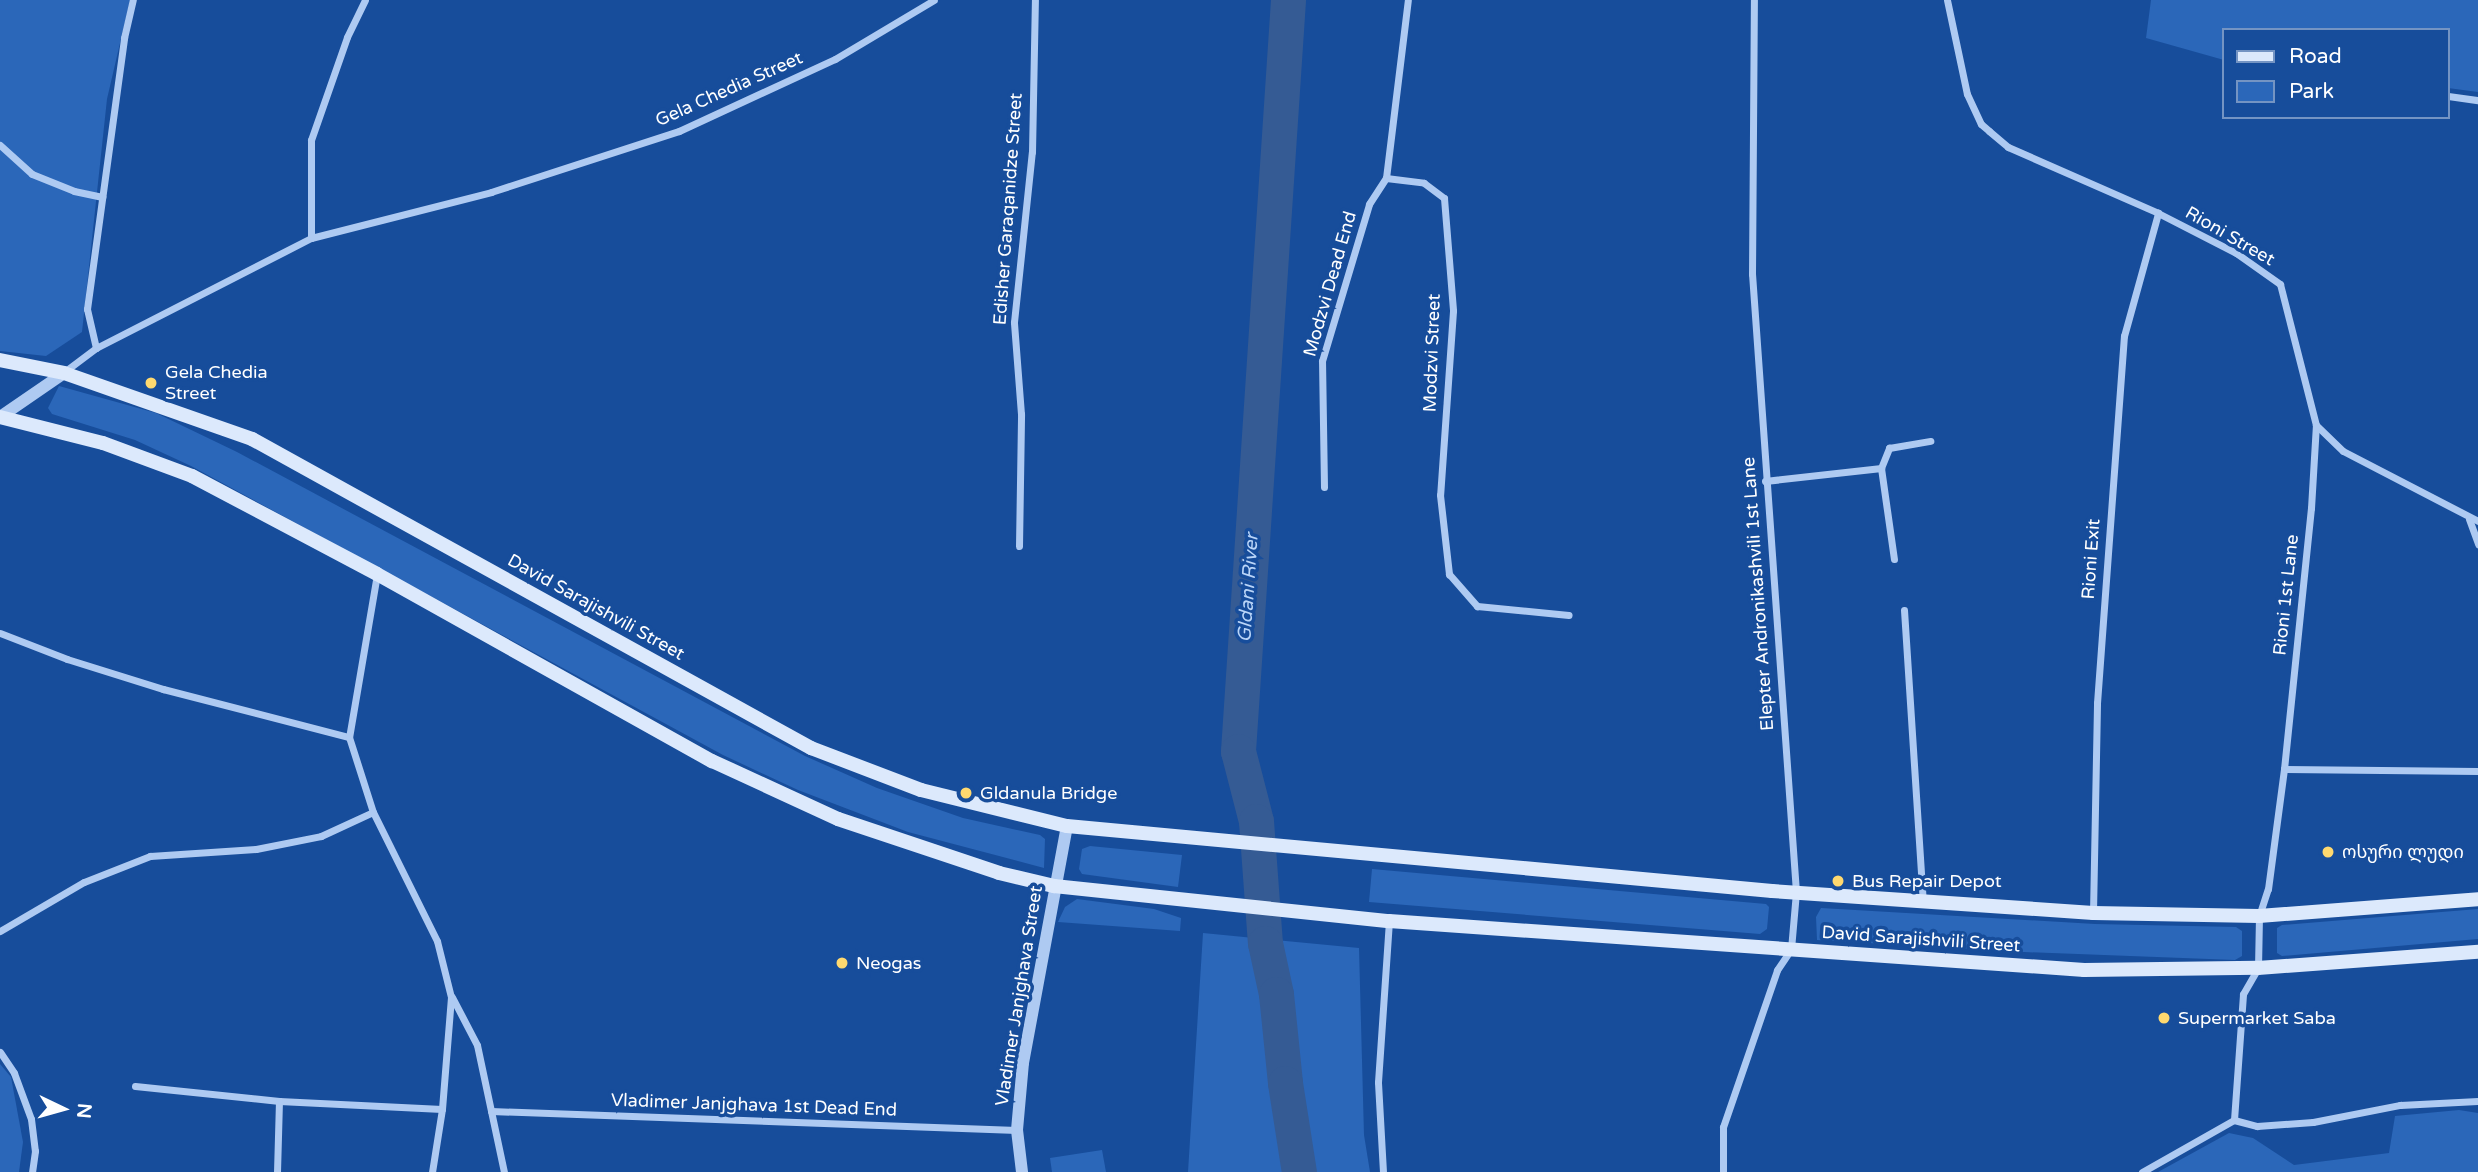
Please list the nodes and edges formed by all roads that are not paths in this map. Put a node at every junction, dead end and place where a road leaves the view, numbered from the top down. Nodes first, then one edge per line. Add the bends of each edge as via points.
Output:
1 (134, 0) edge
2 (365, 0) edge
3 (934, 0) edge
4 (1035, 0) edge
5 (1408, 0) edge
6 (1754, 0) edge
7 (1947, 0) edge
8 (2450, 96) edge
9 (2478, 100) edge
10 (0, 145) edge
11 (1386, 178) junction
12 (102, 197) junction
13 (2158, 213) junction
14 (311, 238) junction
15 (96, 348) junction
16 (0, 360) edge
17 (64, 373) junction
18 (0, 417) edge
19 (2316, 425) junction
20 (1930, 441) dead end
21 (1881, 468) junction
22 (1765, 481) junction
23 (1324, 487) dead end
24 (2469, 519) junction
25 (2478, 521) edge
26 (2478, 544) edge
27 (1019, 546) dead end
28 (1894, 559) dead end
29 (377, 573) junction
30 (1905, 610) dead end
31 (1569, 615) dead end
32 (0, 633) edge
33 (349, 737) junction
34 (2284, 769) junction
35 (2478, 771) edge
36 (373, 812) junction
37 (1067, 826) junction
38 (1054, 886) junction
39 (1796, 892) junction
40 (2478, 899) edge
41 (1923, 903) junction
42 (2093, 913) junction
43 (2259, 916) junction
44 (1389, 921) junction
45 (0, 931) edge
46 (1791, 949) junction
47 (2478, 952) edge
48 (2258, 968) junction
49 (451, 997) junction
50 (0, 1052) edge
51 (135, 1086) dead end
52 (279, 1101) junction
53 (2478, 1101) edge
54 (442, 1109) junction
55 (491, 1111) junction
56 (2234, 1121) junction
57 (1017, 1130) junction
58 (32, 1172) edge
59 (277, 1172) edge
60 (432, 1172) edge
61 (504, 1172) edge
62 (1022, 1172) edge
63 (1382, 1172) edge
64 (1723, 1172) edge
65 (2142, 1172) edge

1 - 12 street via 124,38
2 - 14 street via 311,140
3 - 14 street, Gela Chedia Street via 835,59 679,131 491,192
4 - 27 street, Edisher Garaqanidze Street via 1032,152 1014,322 1021,415
5 - 11 street
6 - 22 street, Elepter Andronikashvili 1st Lane via 1752,274
7 - 13 street, Rioni Street via 1967,94 1982,124 2008,147
8 - 9 street
10 - 12 street via 32,174
11 - 23 street, Modzvi Dead End via 1369,204 1322,361
11 - 31 street, Modzvi Street via 1424,183 1444,198 1452,311 1440,495 1449,574 1477,607
12 - 15 street via 87,309
13 - 19 street, Rioni Street via 2236,253 2280,284
13 - 42 street, Rioni Exit via 2123,349 2097,703
14 - 15 street, Gela Chedia Street
15 - 17 street, Gela Chedia Street
16 - 17 main road, David Sarajishvili Street
17 - 18 street
17 - 37 main road, David Sarajishvili Street via 252,439 811,748 921,790
18 - 29 main road via 103,443 192,476
19 - 24 street via 2343,451
19 - 34 street, Rioni 1st Lane
20 - 21 street via 1889,448
21 - 22 street
21 - 28 street
22 - 39 street, Elepter Andronikashvili 1st Lane
24 - 25 street
24 - 26 street
29 - 33 street
29 - 38 main road via 712,761 838,819 999,873
30 - 41 street
32 - 33 street via 163,689
33 - 36 street
34 - 35 street
34 - 43 street, Rioni 1st Lane via 2268,889
36 - 45 street via 321,836 256,849 150,856 83,882
36 - 49 street via 438,941
37 - 38 street, Vladimer Janjghava Street
37 - 39 main road, David Sarajishvili Street
38 - 44 main road, David Sarajishvili Street
38 - 57 street, Vladimer Janjghava Street
39 - 41 main road, David Sarajishvili Street
39 - 46 street, Elepter Andronikashvili 1st Lane
40 - 43 main road, David Sarajishvili Street
41 - 42 main road, David Sarajishvili Street
42 - 43 main road, David Sarajishvili Street
43 - 48 street, Rioni 1st Lane
44 - 46 main road, David Sarajishvili Street
44 - 63 street via 1378,1082
46 - 48 main road, David Sarajishvili Street via 2084,970
46 - 64 street, Elepter Andronikashvili 1st Lane via 1777,970 1723,1127
47 - 48 main road, David Sarajishvili Street
48 - 56 street via 2244,994
49 - 54 street
49 - 55 street via 477,1045
50 - 58 street via 14,1073 31,1119
51 - 52 street
52 - 54 street
52 - 59 street
53 - 56 street via 2400,1105 2313,1122 2257,1126
54 - 60 street
55 - 57 street, Vladimer Janjghava 1st Dead End
55 - 61 street
56 - 65 street
57 - 62 street, Vladimer Janjghava Street

